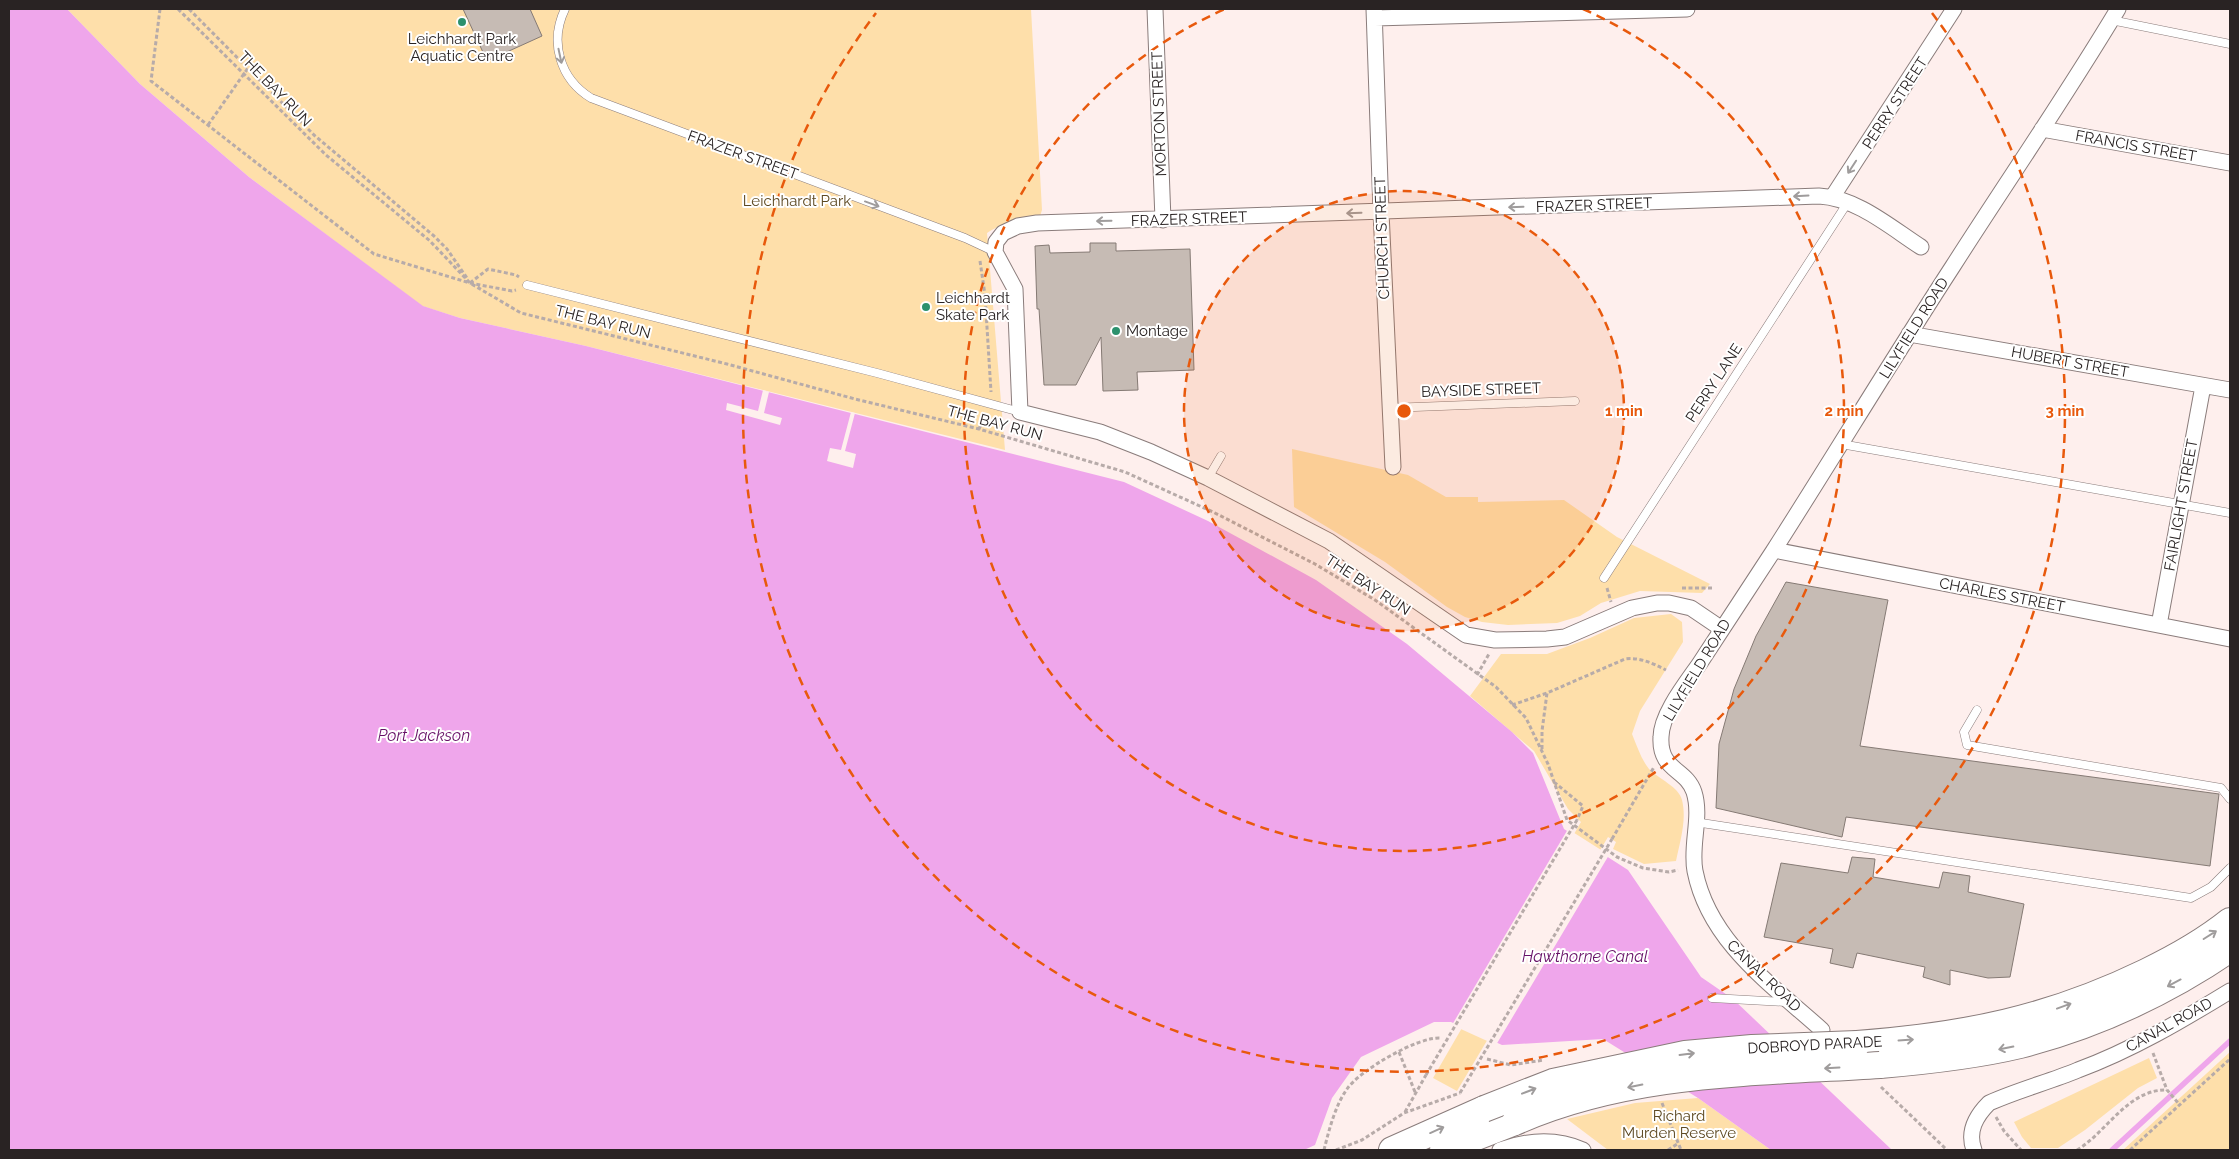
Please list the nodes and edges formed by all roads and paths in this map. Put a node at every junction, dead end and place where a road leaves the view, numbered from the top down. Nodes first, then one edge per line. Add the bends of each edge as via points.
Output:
1 (160, 9) edge
2 (178, 9) edge
3 (190, 9) edge
4 (565, 9) edge
5 (1155, 9) edge
6 (1687, 9) edge
7 (1954, 9) edge
8 (1375, 13) edge
9 (2115, 14) edge
10 (2230, 44) edge
11 (248, 68) junction
12 (244, 73) junction
13 (208, 125) junction
14 (2042, 129) junction
15 (2230, 163) edge
16 (1834, 196) junction
17 (1848, 202) junction
18 (1380, 212) junction
19 (1163, 220) junction
20 (1920, 247) dead end
21 (995, 252) junction
22 (980, 258) dead end
23 (470, 283) junction
24 (527, 285) junction
25 (1909, 334) junction
26 (2203, 386) junction
27 (2230, 390) edge
28 (1574, 401) dead end
29 (991, 404) junction
30 (1389, 408) junction
31 (1020, 412) junction
32 (979, 429) junction
33 (1841, 444) junction
34 (1221, 456) dead end
35 (1392, 467) dead end
36 (1208, 478) junction
37 (2181, 505) junction
38 (2230, 513) edge
39 (1774, 550) junction
40 (1604, 578) joint
41 (1615, 615) junction
42 (2159, 625) junction
43 (1722, 629) junction
44 (2230, 639) edge
45 (1495, 640) junction
46 (1666, 670) dead end
47 (1477, 675) junction
48 (1547, 693) junction
49 (1512, 705) junction
50 (1977, 710) dead end
51 (1542, 753) junction
52 (1661, 754) junction
53 (1554, 781) junction
54 (2230, 799) edge
55 (1695, 822) junction
56 (1694, 867) junction
57 (2230, 868) edge
58 (2230, 921) edge
59 (2230, 949) edge
60 (2230, 991) edge
61 (1712, 998) dead end
62 (1788, 1002) junction
63 (1822, 1030) dead end
64 (1441, 1038) dead end
65 (1399, 1052) junction
66 (2230, 1059) edge
67 (1879, 1075) junction
68 (1415, 1092) junction
69 (2180, 1105) junction
70 (1404, 1113) junction
71 (1996, 1117) dead end
72 (1324, 1150) edge
73 (1336, 1150) edge
74 (1392, 1150) edge
75 (1443, 1150) edge
76 (1500, 1150) edge
77 (1583, 1150) edge
78 (1668, 1150) edge
79 (1681, 1150) edge
80 (1948, 1150) edge
81 (1974, 1150) edge
82 (2021, 1150) edge
83 (2077, 1150) edge
84 (2130, 1150) edge

1 - 13 path via 151,81
2 - 12 path, THE BAY RUN
3 - 11 path, THE BAY RUN
4 -> 21 lane, FRAZER STREET via 557,37 560,62 573,85 591,98
5 - 19 street, MORTON STREET
6 - 8 street
7 -> 16 street, PERRY STREET
8 - 18 street, CHURCH STREET
9 - 10 lane
9 - 14 street, LILYFIELD ROAD
11 - 12 path
11 - 23 path, THE BAY RUN via 314,135 434,236
12 - 13 path
12 - 23 path, THE BAY RUN via 309,140 430,241
13 - 23 path via 374,254
14 - 15 street, FRANCIS STREET
14 - 25 street, LILYFIELD ROAD
16 - 17 street, FRAZER STREET
16 -> 18 street, FRAZER STREET
17 - 20 street, FRAZER STREET
17 - 40 lane, PERRY LANE
18 -> 19 street, FRAZER STREET
18 - 30 street, CHURCH STREET
19 -> 21 street, FRAZER STREET via 1018,226 1003,233 996,242
21 - 31 street via 1016,289
22 - 29 path
23 - 24 path via 512,291
23 - 24 path via 488,269 516,275
23 - 32 path, THE BAY RUN via 521,313
24 - 29 lane
25 - 26 street, HUBERT STREET
25 - 33 street, LILYFIELD ROAD
26 - 27 street, HUBERT STREET
26 - 37 street, FAIRLIGHT STREET
28 - 30 lane, BAYSIDE STREET
29 - 31 lane
29 - 32 path
30 - 35 street, CHURCH STREET
31 - 36 street via 1100,432
32 - 47 path, THE BAY RUN via 1125,472 1213,512 1315,564 1375,600
33 - 37 lane
33 - 39 street, LILYFIELD ROAD
34 - 36 lane
36 - 45 street via 1329,541 1466,635
37 - 38 lane
37 - 42 street, FAIRLIGHT STREET
39 - 42 street, CHARLES STREET
39 - 43 street, LILYFIELD ROAD
40 - 41 path
41 - 43 street via 1645,604 1669,603 1691,608
41 - 45 street via 1565,637
42 - 44 street, CHARLES STREET
43 - 52 street, LILYFIELD ROAD via 1666,718 1660,734
45 - 47 path
46 - 48 path via 1642,660 1625,659
47 - 49 path, THE BAY RUN via 1496,687
48 - 49 path
48 - 51 path
49 - 51 path, THE BAY RUN via 1526,718
50 - 54 lane via 1964,732 1967,745 2221,788
51 - 53 path, THE BAY RUN
52 - 55 street, CANAL ROAD via 1693,791
52 - 70 path, bridge via 1460,1093
53 - 56 path, THE BAY RUN via 1567,820 1617,856 1643,868 1669,872
53 - 68 path, bridge via 1583,806 1577,820
55 - 56 street, CANAL ROAD
55 - 57 lane via 2191,898 2211,887
56 - 62 street, CANAL ROAD via 1701,894 1717,926 1731,946
74 -> 58 highway, DOBROYD PARADE, bridge via 1553,1082 1685,1054 1914,1040 1983,1029 2047,1012 2109,990 2168,961
59 -> 67 highway, DOBROYD PARADE via 2202,968 2143,999 2084,1024 2011,1047
60 - 81 street, CANAL ROAD via 2166,1030 2121,1052 1989,1103 1974,1123 1971,1134
61 - 62 lane
62 - 63 street, CANAL ROAD
64 - 65 path via 1432,1037
65 - 68 path
65 - 72 path via 1363,1074 1347,1089 1332,1121
66 - 69 path
67 -> 75 highway, DOBROYD PARADE, bridge via 1700,1076 1648,1084 1579,1099
67 - 80 path
68 - 70 path
69 - 83 path via 2167,1090 2155,1090 2132,1101 2088,1144
69 - 84 path
70 - 73 path via 1362,1140
71 - 82 path
76 - 77 street via 1546,1140
78 - 79 path via 1677,1144

